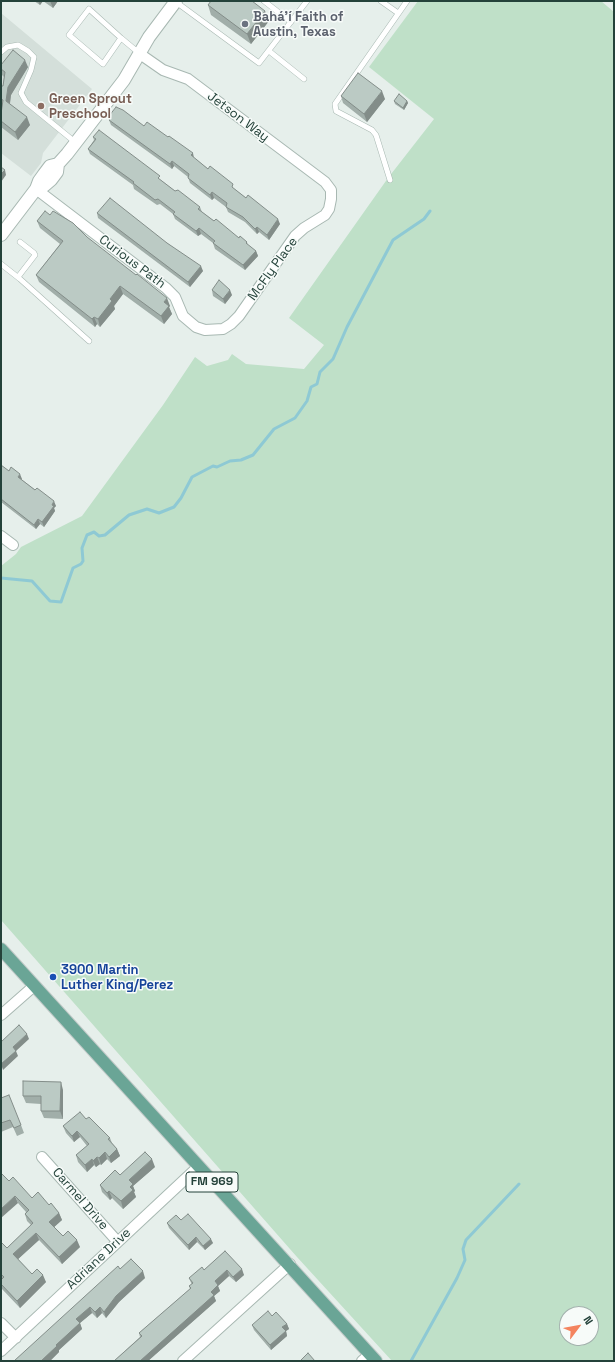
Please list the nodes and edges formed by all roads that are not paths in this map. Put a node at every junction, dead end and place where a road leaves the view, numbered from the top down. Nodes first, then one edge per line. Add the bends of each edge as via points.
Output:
1 (176, 1) edge
2 (264, 1) edge
3 (276, 1) edge
4 (307, 1) edge
5 (381, 1) edge
6 (407, 1) edge
7 (272, 7) junction
8 (398, 13) junction
9 (291, 22) junction
10 (122, 38) junction
11 (269, 51) junction
12 (1, 52) edge
13 (140, 54) junction
14 (304, 78) dead end
15 (76, 143) junction
16 (390, 180) dead end
17 (36, 189) junction
18 (331, 190) joint
19 (1, 235) edge
20 (20, 242) dead end
21 (1, 264) edge
22 (18, 278) junction
23 (223, 329) joint
24 (89, 342) dead end
25 (1, 536) edge
26 (13, 545) dead end
27 (1, 949) edge
28 (34, 986) junction
29 (1, 1015) edge
30 (42, 1157) dead end
31 (198, 1167) junction
32 (117, 1242) junction
33 (290, 1264) junction
34 (1, 1323) edge
35 (16, 1338) junction
36 (1, 1351) edge
37 (369, 1359) edge
38 (183, 1361) edge

1 - 11 lane via 257,63 261,62
1 - 13 street via 149,37
2 - 7 lane
3 - 7 lane
4 - 9 lane
5 - 8 lane
6 - 8 lane
7 - 9 lane
8 - 16 lane via 335,104 336,111 372,130 376,135
9 - 11 lane
10 - 10 lane via 89,9 69,35 103,64
10 - 13 lane
11 - 14 lane
12 - 15 lane via 7,47 18,45 34,57 21,93 26,102
13 - 15 street via 124,80
13 - 18 street, Jetson Way via 164,70 188,79 325,182
15 - 17 street via 58,164 57,172 51,180
17 - 19 street
17 - 23 street, Curious Path via 171,292 188,321 206,330
18 - 23 street, McFly Place via 329,209 325,215 295,236 239,316
20 - 22 lane via 35,255
21 - 22 lane
22 - 24 lane
25 - 26 street
27 - 28 main road, FM 969
28 - 29 street
28 - 31 main road, FM 969
30 - 32 street, Carmel Drive
31 - 32 street, Adriane Drive
31 - 33 main road, FM 969
32 - 35 street, Adriane Drive
33 - 37 main road, FM 969
33 - 38 street
34 - 35 street
35 - 36 street, Adriane Drive

